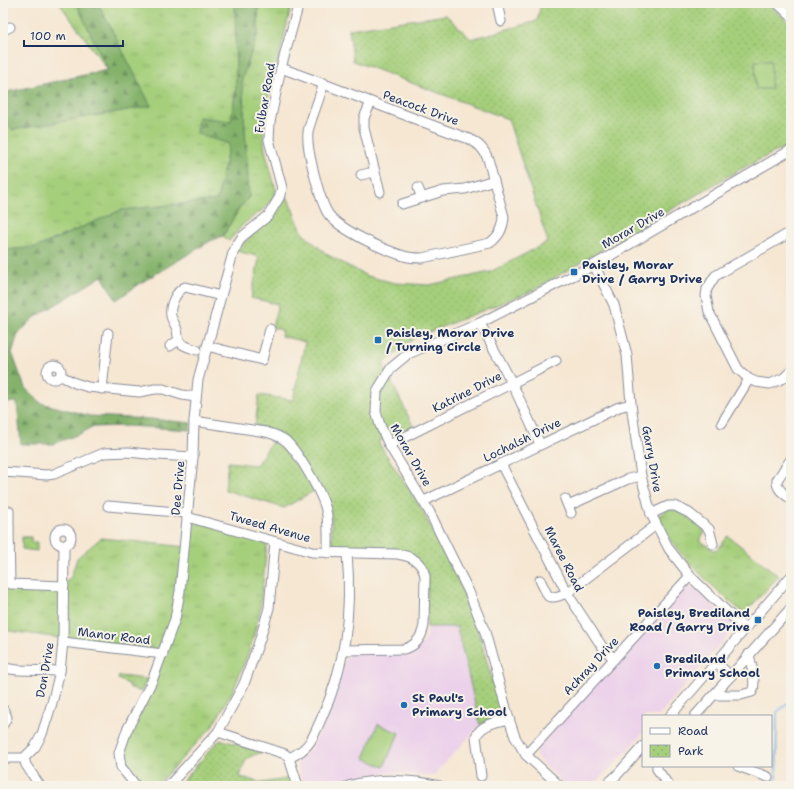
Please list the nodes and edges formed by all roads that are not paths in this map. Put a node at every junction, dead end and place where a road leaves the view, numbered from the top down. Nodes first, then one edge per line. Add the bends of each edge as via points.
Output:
1 (299, 3) edge
2 (497, 3) edge
3 (777, 3) edge
4 (791, 16) edge
5 (502, 21) dead end
6 (281, 68) junction
7 (324, 83) junction
8 (371, 102) junction
9 (791, 150) edge
10 (374, 172) junction
11 (361, 175) dead end
12 (494, 180) junction
13 (418, 188) dead end
14 (380, 192) dead end
15 (279, 198) joint
16 (422, 198) junction
17 (402, 204) dead end
18 (791, 232) edge
19 (594, 265) junction
20 (221, 296) junction
21 (480, 323) junction
22 (270, 329) dead end
23 (108, 333) dead end
24 (179, 340) junction
25 (170, 346) dead end
26 (207, 346) junction
27 (197, 350) dead end
28 (556, 361) dead end
29 (791, 371) edge
30 (61, 376) dead end
31 (749, 379) junction
32 (512, 383) junction
33 (102, 389) junction
34 (196, 397) junction
35 (632, 404) junction
36 (194, 422) junction
37 (721, 423) dead end
38 (540, 444) junction
39 (389, 445) junction
40 (193, 457) junction
41 (791, 459) edge
42 (501, 464) junction
43 (3, 472) edge
44 (641, 476) junction
45 (791, 499) edge
46 (424, 501) junction
47 (108, 506) dead end
48 (568, 506) dead end
49 (9, 511) dead end
50 (651, 514) junction
51 (187, 515) junction
52 (656, 526) junction
53 (6, 528) edge
54 (275, 542) junction
55 (713, 544) dead end
56 (64, 546) dead end
57 (328, 553) junction
58 (347, 553) junction
59 (690, 576) junction
60 (791, 576) edge
61 (540, 580) dead end
62 (64, 586) junction
63 (567, 593) junction
64 (790, 612) edge
65 (745, 629) junction
66 (63, 642) junction
67 (344, 650) junction
68 (163, 654) junction
69 (749, 654) junction
70 (614, 659) junction
71 (716, 663) junction
72 (3, 668) edge
73 (60, 671) junction
74 (731, 676) junction
75 (714, 695) junction
76 (3, 709) edge
77 (671, 715) edge
78 (696, 715) edge
79 (508, 719) junction
80 (3, 724) edge
81 (218, 732) junction
82 (642, 747) edge
83 (526, 755) junction
84 (3, 758) edge
85 (24, 758) junction
86 (289, 758) junction
87 (657, 767) edge
88 (741, 767) edge
89 (481, 776) dead end
90 (768, 777) dead end
91 (40, 786) edge
92 (136, 786) edge
93 (166, 786) edge
94 (298, 786) edge
95 (348, 786) edge
96 (440, 786) edge
97 (560, 786) edge
98 (605, 786) edge
99 (669, 786) edge

1 - 6 street, Fulbar Road
2 - 5 street
3 - 4 street
6 - 7 street, Peacock Drive
6 - 15 street, Fulbar Road via 269,140 282,188
7 - 8 street, Peacock Drive
7 - 12 street, Peacock Drive via 308,132 309,152 324,208 341,226 362,238 405,256 422,258 490,243 500,232 504,217
8 - 10 street via 364,123
8 - 12 street, Peacock Drive via 479,144
9 - 19 street, Morar Drive
10 - 11 street
10 - 14 street
12 - 16 street
13 - 16 street
15 - 20 street, Dee Drive via 268,216 238,243
16 - 17 street
18 - 31 street via 715,276 707,290 709,312 738,369
19 - 21 street, Morar Drive
19 - 35 street, Garry Drive via 614,305 627,354
20 - 24 street via 185,287 179,290 171,310
20 - 26 street, Dee Drive
21 - 32 street
21 - 39 street, Morar Drive via 408,354 391,368 377,391 376,412
22 - 26 street via 262,360
23 - 33 street
24 - 25 street
24 - 27 street via 184,346
26 - 34 street, Dee Drive
28 - 32 street, Katrine Drive
29 - 31 street via 784,378 770,384
30 - 33 street via 75,383
31 - 37 street
32 - 38 street
32 - 39 street, Katrine Drive
33 - 34 street via 139,392 163,389
34 - 36 street, Dee Drive
35 - 38 street, Lochalsh Drive via 619,407
35 - 44 street, Garry Drive
36 - 40 street, Dee Drive
36 - 57 street via 266,432 285,440 322,498 327,516
38 - 42 street, Lochalsh Drive
39 - 46 street, Morar Drive
40 - 43 street via 116,452 96,456 54,474
40 - 51 street, Dee Drive
41 - 45 street via 776,483
42 - 46 street, Lochalsh Drive
42 - 63 street, Maree Road
44 - 48 street via 628,479
44 - 50 street, Garry Drive
46 - 79 street, Morar Drive via 469,592 485,632
47 - 51 street, Tweed Avenue
49 - 53 street
50 - 52 street, Garry Drive
50 - 55 street via 668,506 675,506 689,513 709,529
51 - 54 street, Tweed Avenue
51 - 68 street, Dee Drive via 179,598
52 - 59 street, Garry Drive via 669,549
52 - 63 street
53 - 62 street via 10,584
54 - 57 street, Tweed Avenue via 312,552
54 - 81 street via 269,608 260,640 244,684
56 - 62 street, Don Drive
57 - 58 street, Tweed Avenue
58 - 67 street via 349,592
58 - 67 street, Tweed Avenue via 397,554 419,562 425,576 424,624 418,641 409,648
59 - 65 street, Garry Drive
59 - 70 street, Achray Drive
60 - 65 street
61 - 63 street via 550,597
62 - 66 street, Don Drive
63 - 70 street, Maree Road via 601,645
64 - 69 street
65 - 71 street
66 - 68 street, Manor Road
66 - 73 street, Don Drive
67 - 86 street via 334,689 309,744
68 - 92 street, Dee Drive via 118,753 121,767
69 - 74 street
69 - 75 street via 754,686 752,692 741,695
70 - 83 street, Achray Drive
71 - 74 street
71 - 77 street
72 - 73 street
73 - 85 street, Don Drive via 42,734 35,748
74 - 75 street
75 - 78 street
76 - 80 street via 7,717
79 - 83 street, Morar Drive
79 - 89 street via 486,726 476,736
81 - 86 street via 281,752
81 - 93 street
82 - 98 street
83 - 97 street, Morar Drive
84 - 85 street
85 - 91 street
86 - 94 street
87 - 99 street
88 - 90 street
95 - 96 street via 396,781

